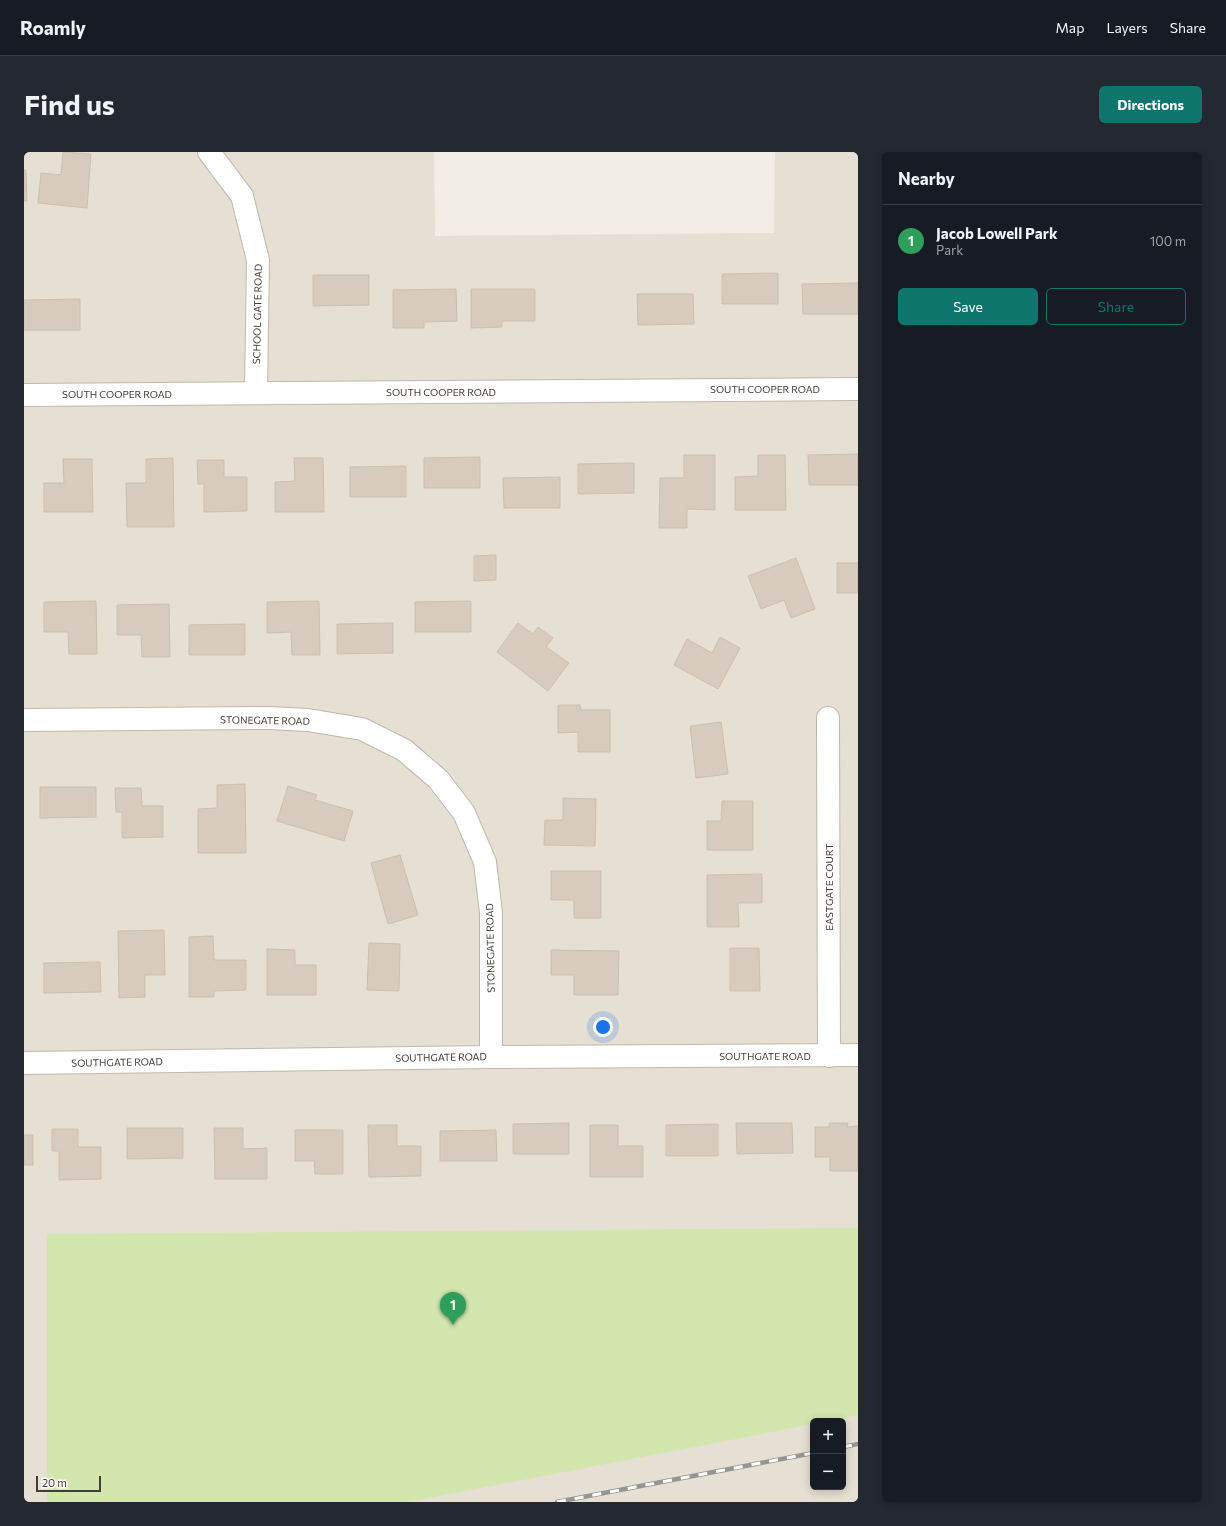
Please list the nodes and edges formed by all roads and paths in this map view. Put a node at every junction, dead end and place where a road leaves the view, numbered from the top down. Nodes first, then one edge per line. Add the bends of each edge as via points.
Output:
1 (210, 152) edge
2 (858, 389) edge
3 (256, 393) junction
4 (24, 395) edge
5 (828, 718) dead end
6 (24, 720) edge
7 (858, 1055) edge
8 (829, 1056) junction
9 (491, 1057) junction
10 (24, 1063) edge

1 - 3 street, SCHOOL GATE ROAD via 242,196 258,260
2 - 3 street, SOUTH COOPER ROAD
3 - 4 street, SOUTH COOPER ROAD
5 - 8 street, EASTGATE COURT
6 - 9 street, STONEGATE ROAD via 308,720 362,730 404,750 438,779 464,813 485,862 492,913
7 - 8 street, SOUTHGATE ROAD
8 - 9 street, SOUTHGATE ROAD
9 - 10 street, SOUTHGATE ROAD

